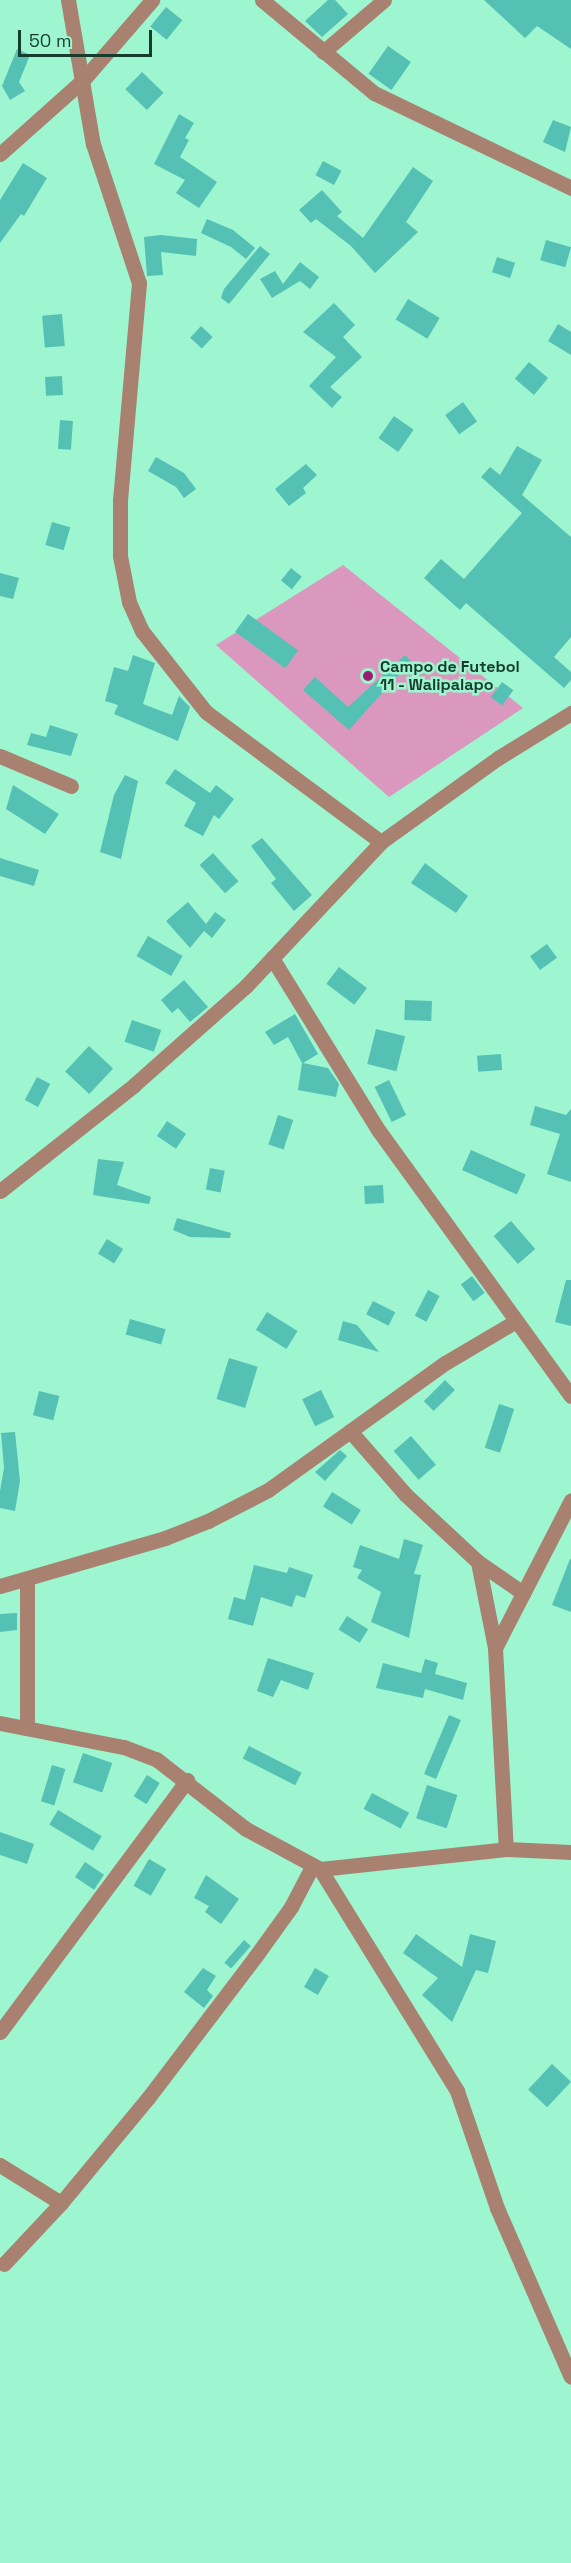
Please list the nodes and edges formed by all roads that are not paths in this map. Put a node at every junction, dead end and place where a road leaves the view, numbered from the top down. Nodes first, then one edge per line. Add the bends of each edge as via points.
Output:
1 (68, 0) edge
2 (152, 0) edge
3 (262, 0) edge
4 (384, 0) edge
5 (323, 52) junction
6 (83, 80) junction
7 (0, 154) edge
8 (571, 188) edge
9 (571, 713) edge
10 (0, 756) edge
11 (70, 786) dead end
12 (381, 842) junction
13 (272, 958) junction
14 (0, 1191) edge
15 (516, 1321) junction
16 (571, 1396) edge
17 (350, 1431) junction
18 (571, 1500) edge
19 (478, 1562) junction
20 (27, 1580) junction
21 (0, 1586) edge
22 (523, 1593) junction
23 (495, 1648) junction
24 (0, 1723) edge
25 (27, 1727) junction
26 (187, 1780) junction
27 (506, 1850) junction
28 (571, 1852) edge
29 (317, 1867) junction
30 (0, 2032) edge
31 (0, 2165) edge
32 (61, 2203) junction
33 (4, 2264) dead end
34 (571, 2377) edge

1 - 6 street
2 - 6 street
3 - 5 street
4 - 5 street
5 - 8 street via 374,93
6 - 7 street
6 - 12 street via 93,144 140,283 120,500 120,556 129,602 142,630 206,712
9 - 12 street via 498,758
10 - 11 street
12 - 13 street
13 - 14 street via 134,1085
13 - 15 street via 379,1131
15 - 16 street
15 - 17 street via 468,1347
17 - 19 street via 406,1495
17 - 20 street via 268,1490 208,1521
18 - 22 street
19 - 22 street
19 - 23 street
20 - 21 street
20 - 25 street
22 - 23 street
23 - 27 street
24 - 25 street
25 - 26 street via 124,1747 156,1759
26 - 29 street via 246,1829
26 - 30 street
27 - 28 street
27 - 29 street
29 - 32 street via 249,1966
29 - 34 street via 457,2091 497,2208
31 - 32 street
32 - 33 street

